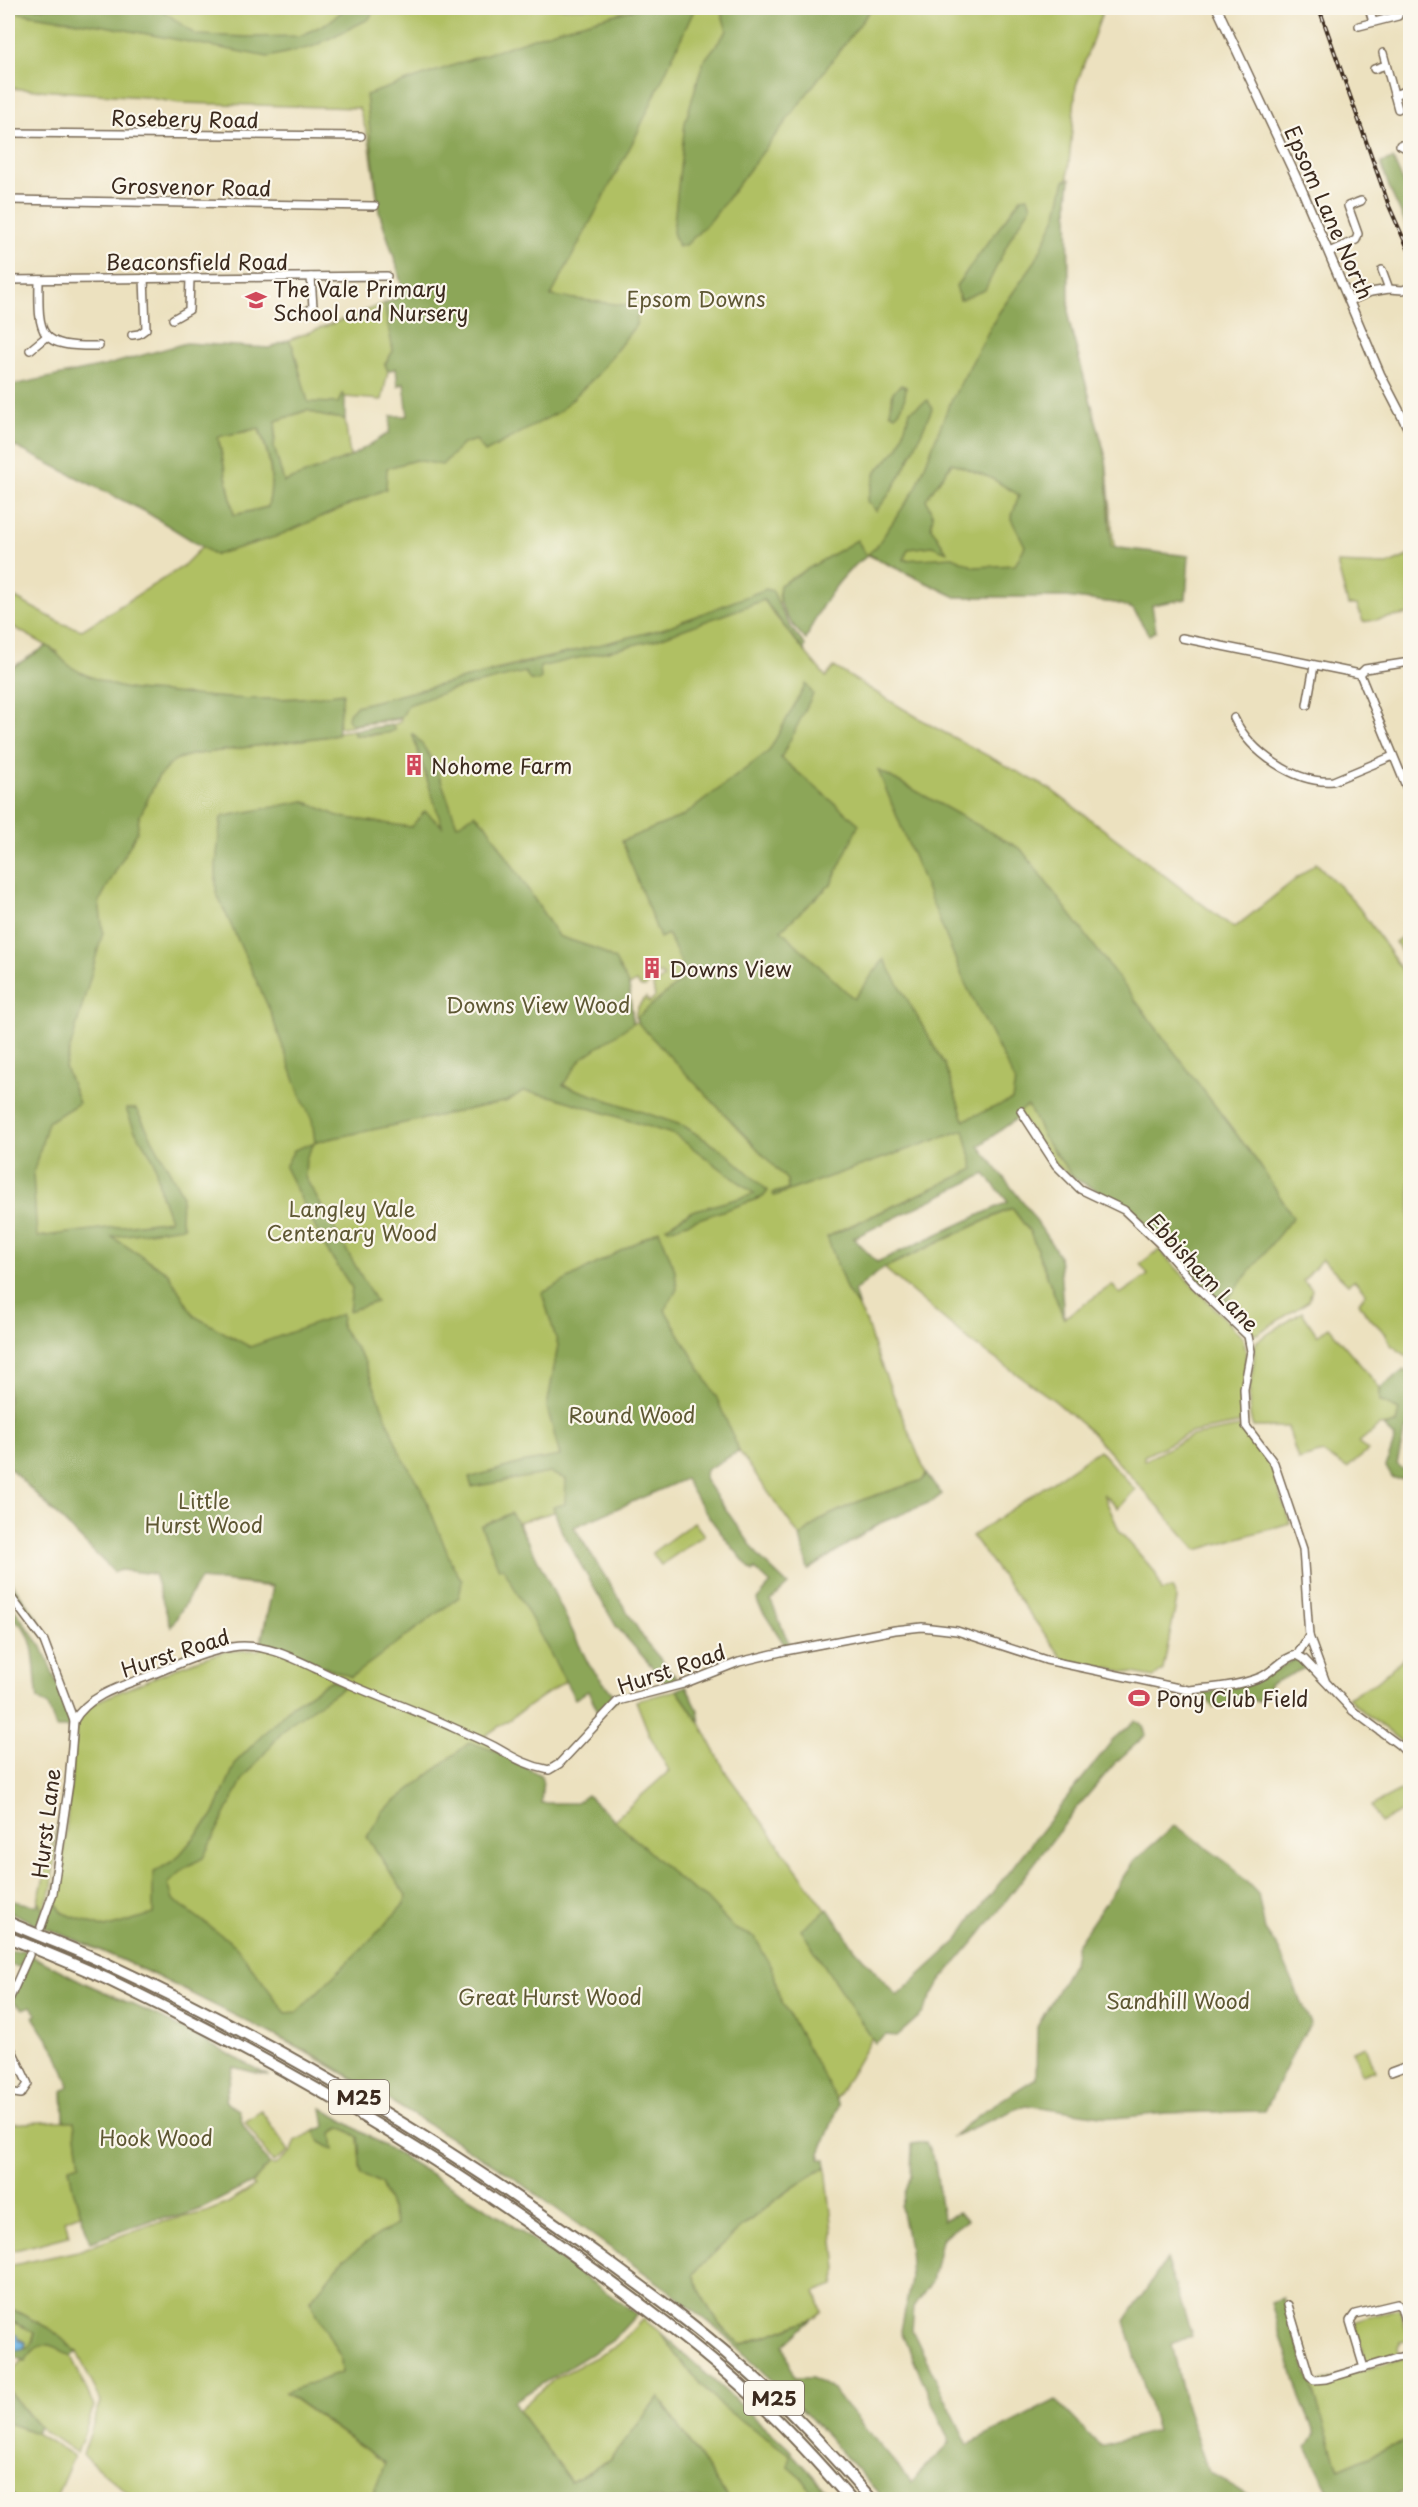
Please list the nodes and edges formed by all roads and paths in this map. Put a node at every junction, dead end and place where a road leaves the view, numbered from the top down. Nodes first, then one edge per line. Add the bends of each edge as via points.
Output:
1 (1217, 8) edge
2 (1369, 8) edge
3 (1400, 8) edge
4 (1373, 22) junction
5 (1359, 26) dead end
6 (1383, 53) dead end
7 (1386, 65) junction
8 (1374, 69) dead end
9 (1410, 89) edge
10 (1394, 95) junction
11 (1398, 109) dead end
12 (8, 133) edge
13 (362, 136) dead end
14 (1400, 145) dead end
15 (1410, 150) edge
16 (8, 200) edge
17 (1360, 201) dead end
18 (375, 206) dead end
19 (1329, 252) junction
20 (1382, 270) dead end
21 (387, 276) dead end
22 (311, 277) junction
23 (144, 278) junction
24 (190, 278) junction
25 (8, 280) edge
26 (39, 280) junction
27 (1410, 287) edge
28 (1389, 289) junction
29 (1350, 301) junction
30 (295, 314) dead end
31 (177, 317) dead end
32 (132, 335) dead end
33 (47, 336) junction
34 (99, 346) dead end
35 (30, 350) dead end
36 (1410, 428) edge
37 (1182, 638) dead end
38 (1410, 663) edge
39 (1314, 666) junction
40 (1360, 674) junction
41 (1307, 705) dead end
42 (1234, 717) dead end
43 (1393, 756) junction
44 (1410, 796) edge
45 (1021, 1111) dead end
46 (8, 1593) edge
47 (1309, 1636) junction
48 (1312, 1648) junction
49 (1300, 1657) junction
50 (1325, 1680) junction
51 (69, 1703) junction
52 (85, 1705) junction
53 (75, 1721) junction
54 (1410, 1756) edge
55 (8, 1922) edge
56 (41, 1927) dead end
57 (8, 1937) edge
58 (29, 1955) dead end
59 (8, 2002) edge
60 (8, 2043) edge
61 (1410, 2065) edge
62 (1391, 2072) dead end
63 (8, 2092) edge
64 (1288, 2305) dead end
65 (1410, 2339) edge
66 (1410, 2354) edge
67 (1364, 2368) junction
68 (8, 2492) edge
69 (13, 2499) edge
70 (852, 2499) edge
71 (872, 2499) edge

1 - 19 main road, Epsom Lane North
2 - 4 street
3 - 4 street via 1398,16
4 - 5 street
6 - 7 street
7 - 8 street
7 - 10 street
9 - 10 street
10 - 11 street
12 - 13 street, Rosebery Road
14 - 15 street
16 - 18 street, Grosvenor Road
17 - 19 street via 1348,206 1358,234 1356,240
19 - 29 main road, Epsom Lane North
20 - 28 street
21 - 22 street, Beaconsfield Road
22 - 24 street, Beaconsfield Road
22 - 30 street via 313,307
23 - 24 street, Beaconsfield Road
23 - 26 street, Beaconsfield Road
23 - 32 street via 146,329
24 - 31 street via 193,311
25 - 26 street, Beaconsfield Road
26 - 33 street via 40,322
27 - 28 street
28 - 29 street
29 - 36 main road, Epsom Lane North via 1380,374
33 - 34 street via 62,346
33 - 35 street
37 - 39 street
38 - 40 street via 1365,669
39 - 40 street
39 - 41 street
40 - 43 street
42 - 43 street via 1245,735 1269,758 1302,778 1333,781
43 - 44 street
45 - 47 street, Ebbisham Lane via 1056,1165 1080,1190 1124,1210 1248,1336 1251,1351 1244,1389 1246,1426 1274,1463 1303,1549
46 - 51 street via 44,1641
47 - 48 street, Ebbisham Lane
47 - 49 street
48 - 49 street
48 - 50 street, Ebbisham Lane
49 - 50 street, Ebbisham Lane
49 - 52 street, Hurst Road via 1290,1656 1260,1677 1188,1690 1046,1660 957,1631 922,1627 895,1630 739,1662 683,1684 618,1701 549,1770 530,1766 420,1712 285,1655 255,1648 233,1647 188,1661
50 - 54 street, Ebbisham Lane via 1353,1711
51 - 52 street via 76,1707
51 - 53 street
52 - 53 street
53 - 56 street, Hurst Lane via 53,1893
55 - 71 highway, M25 via 110,1965 207,2014 421,2134 668,2306 731,2357
57 - 70 highway, M25 via 105,1978 214,2033 314,2087 452,2171 539,2229 730,2376
58 - 59 street
60 - 63 street via 28,2084 21,2094
61 - 62 street
64 - 67 street via 1309,2375 1314,2380
65 - 67 street via 1397,2304 1355,2314 1350,2321
66 - 67 street
68 - 69 street

